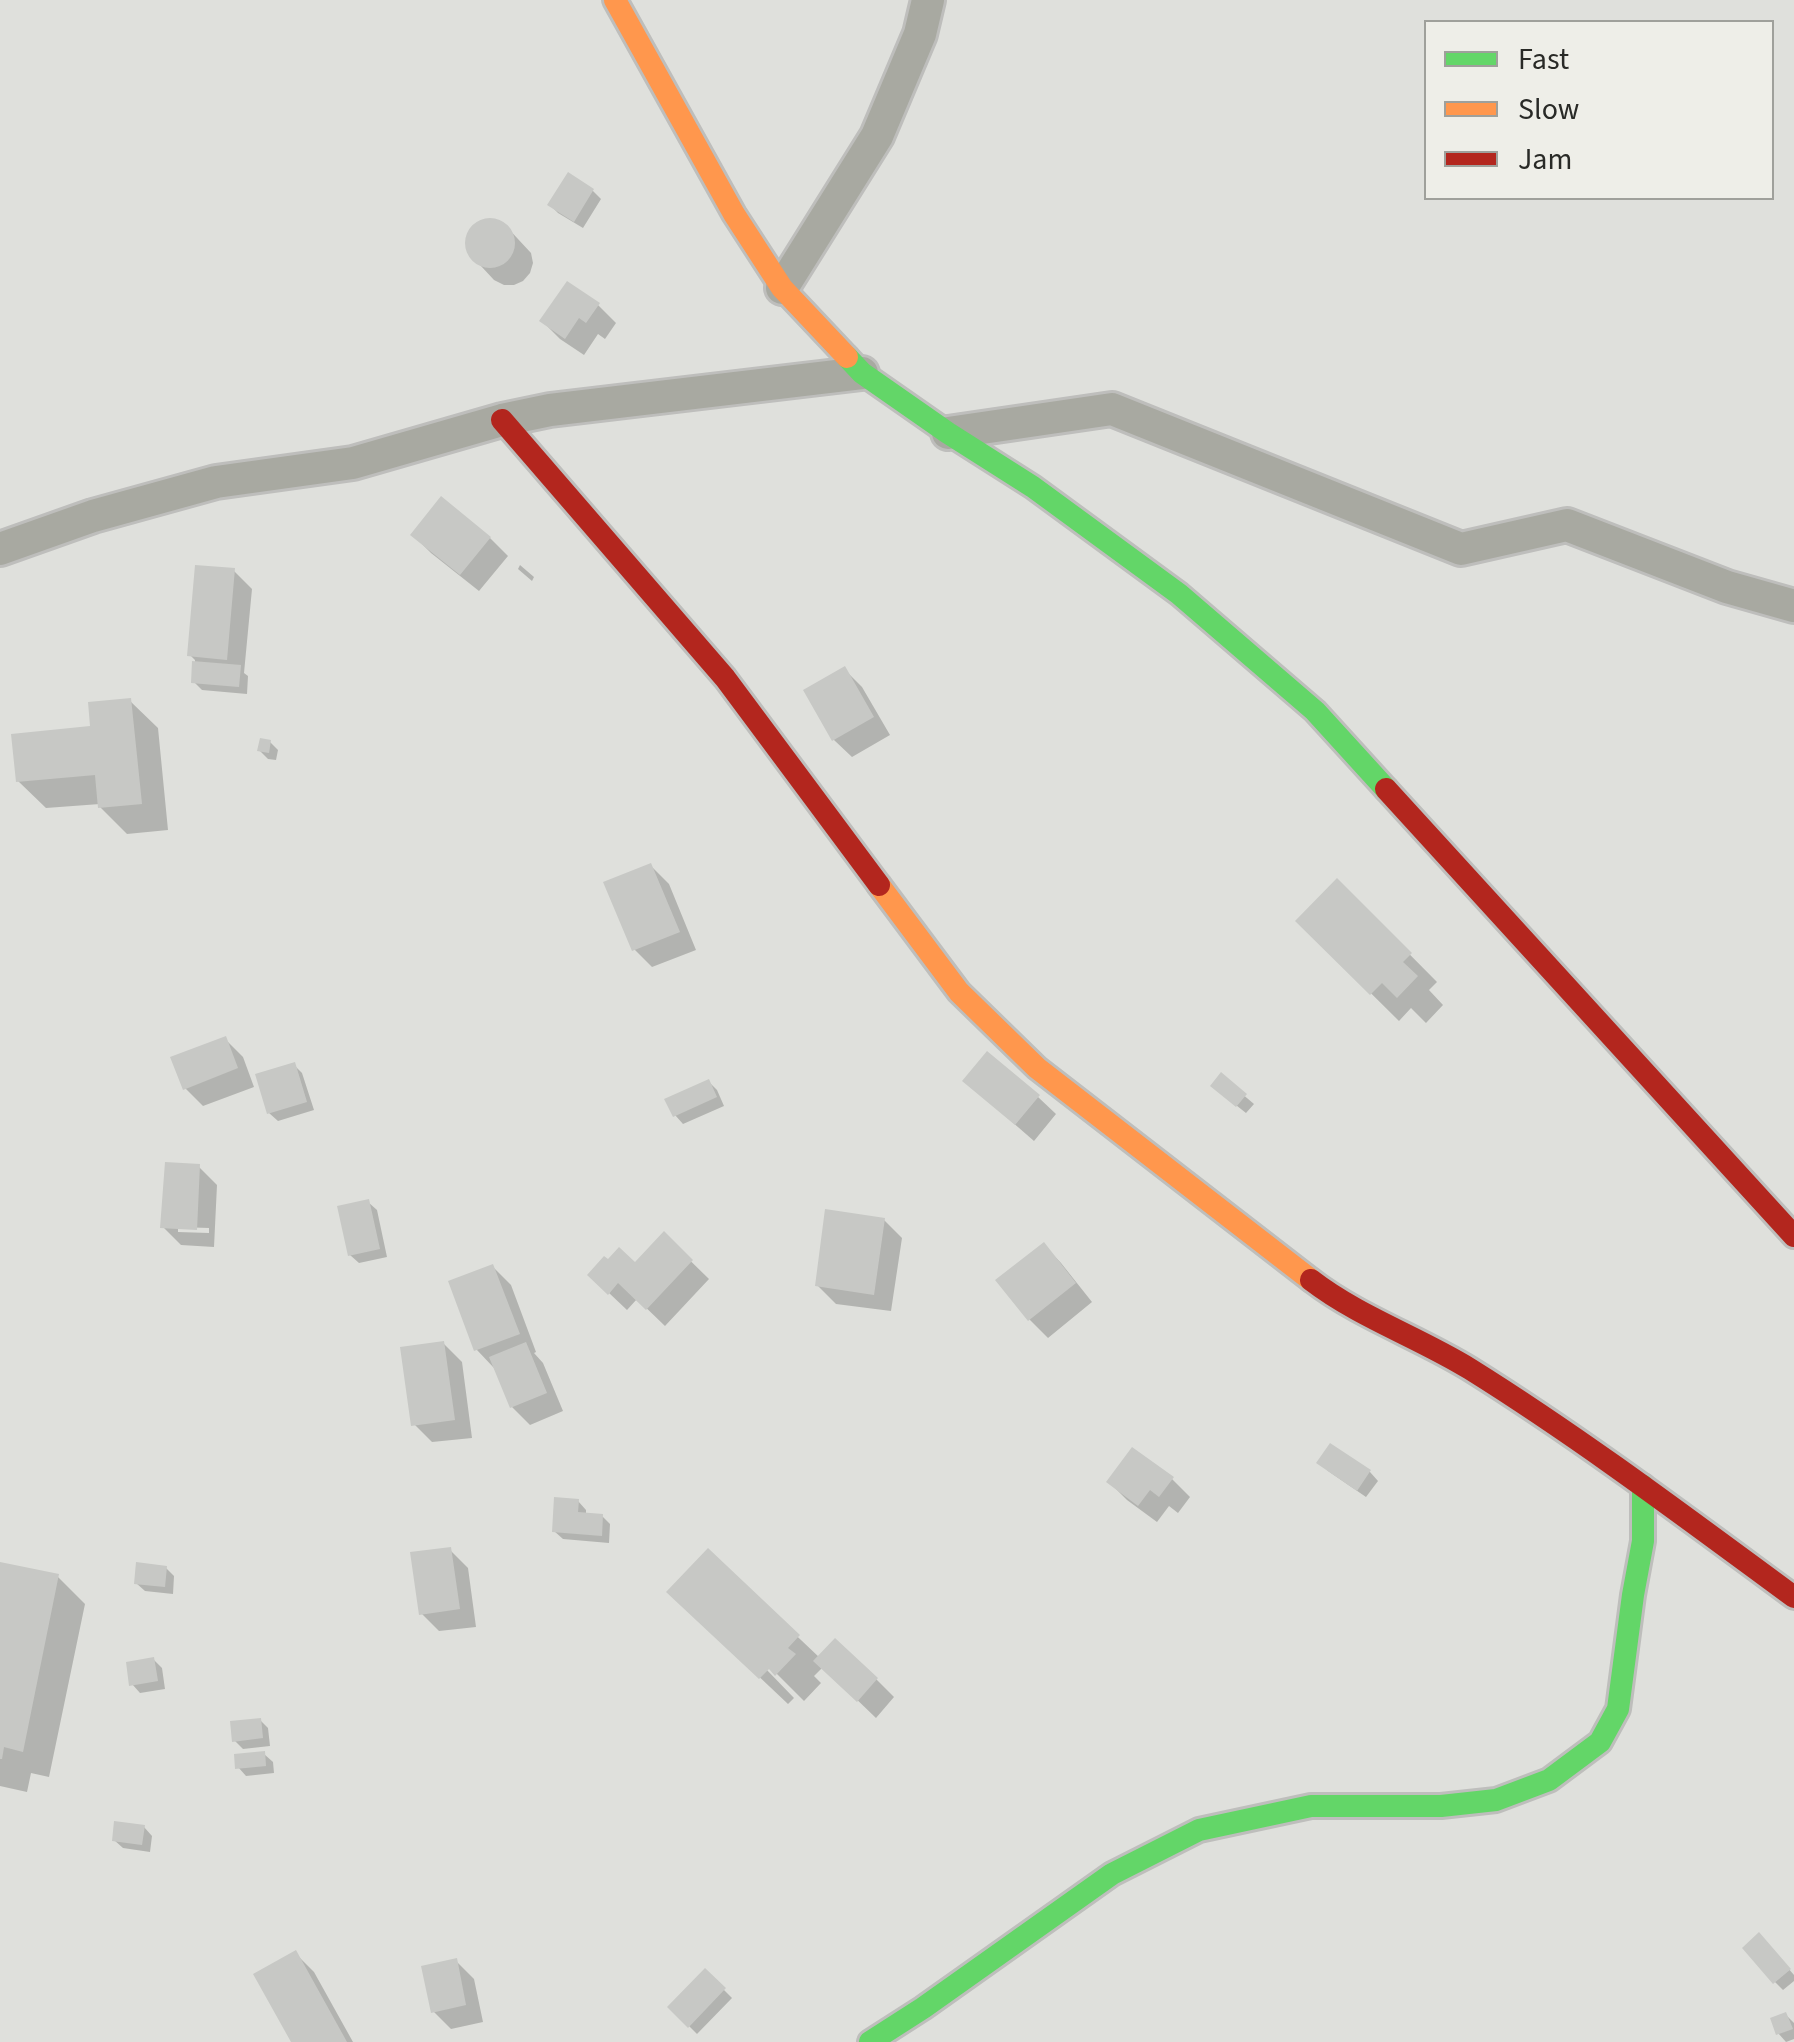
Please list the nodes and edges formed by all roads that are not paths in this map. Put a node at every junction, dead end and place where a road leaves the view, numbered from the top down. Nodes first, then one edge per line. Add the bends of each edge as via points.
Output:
1 (615, 0) edge
2 (928, 0) edge
3 (782, 288) junction
4 (862, 373) junction
5 (502, 420) junction
6 (948, 432) junction
7 (0, 549) edge
8 (1794, 606) edge
9 (1794, 1236) edge
10 (1643, 1486) junction
11 (1794, 1597) edge
12 (870, 2042) edge

1 - 3 street
2 - 3 street via 877,136
3 - 4 street
4 - 5 street
4 - 6 street
5 - 7 street via 353,464 216,482
5 - 10 street via 726,678 959,992 1037,1068 1334,1298 1468,1368
6 - 8 street via 1112,409 1461,549 1567,525
6 - 9 street via 1179,594 1315,711
10 - 11 street
10 - 12 street via 1644,1542 1618,1709 1600,1742 1549,1780 1496,1800 1311,1806 1200,1830 1112,1874

